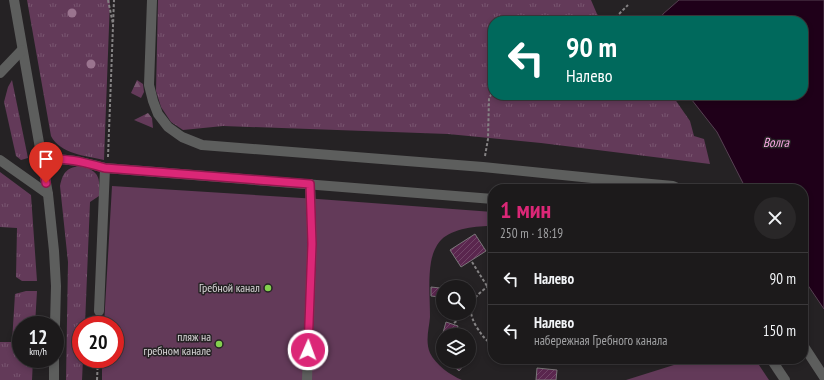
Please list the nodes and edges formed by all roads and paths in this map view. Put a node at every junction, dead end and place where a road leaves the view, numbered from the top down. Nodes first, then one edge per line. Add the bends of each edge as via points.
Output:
1 (14, 0) edge
2 (108, 0) edge
3 (114, 0) edge
4 (152, 0) edge
5 (628, 5) dead end
6 (617, 16) edge
7 (114, 28) junction
8 (22, 50) junction
9 (0, 73) edge
10 (489, 100) edge
11 (0, 160) edge
12 (42, 160) junction
13 (483, 167) junction
14 (105, 168) junction
15 (310, 184) junction
16 (651, 184) edge
17 (48, 194) junction
18 (488, 199) edge
19 (472, 262) dead end
20 (487, 287) joint
21 (476, 297) edge
22 (99, 311) dead end
23 (55, 316) edge
24 (458, 320) edge
25 (472, 320) edge
26 (454, 323) dead end
27 (488, 342) edge
28 (808, 353) edge
29 (774, 364) edge
30 (54, 368) edge
31 (98, 368) edge
32 (824, 377) edge
33 (54, 380) edge
34 (97, 380) edge
35 (307, 380) edge
36 (785, 380) edge

1 - 8 street
2 - 7 path
3 - 7 path
4 - 13 street via 149,85 158,114 168,127 182,137 202,144
5 - 6 path
7 - 14 path via 108,158
8 - 9 street
8 - 12 street
10 - 13 path via 488,139
11 - 17 street
12 - 14 street via 75,160
12 - 17 street
13 - 16 street
14 - 15 street
14 - 22 street
15 - 18 street
15 - 35 street via 312,244
17 - 23 street via 54,251
19 - 20 path
20 - 21 path
24 - 26 path
25 - 27 path
28 - 32 street
29 - 36 street
30 - 33 street
31 - 34 path

